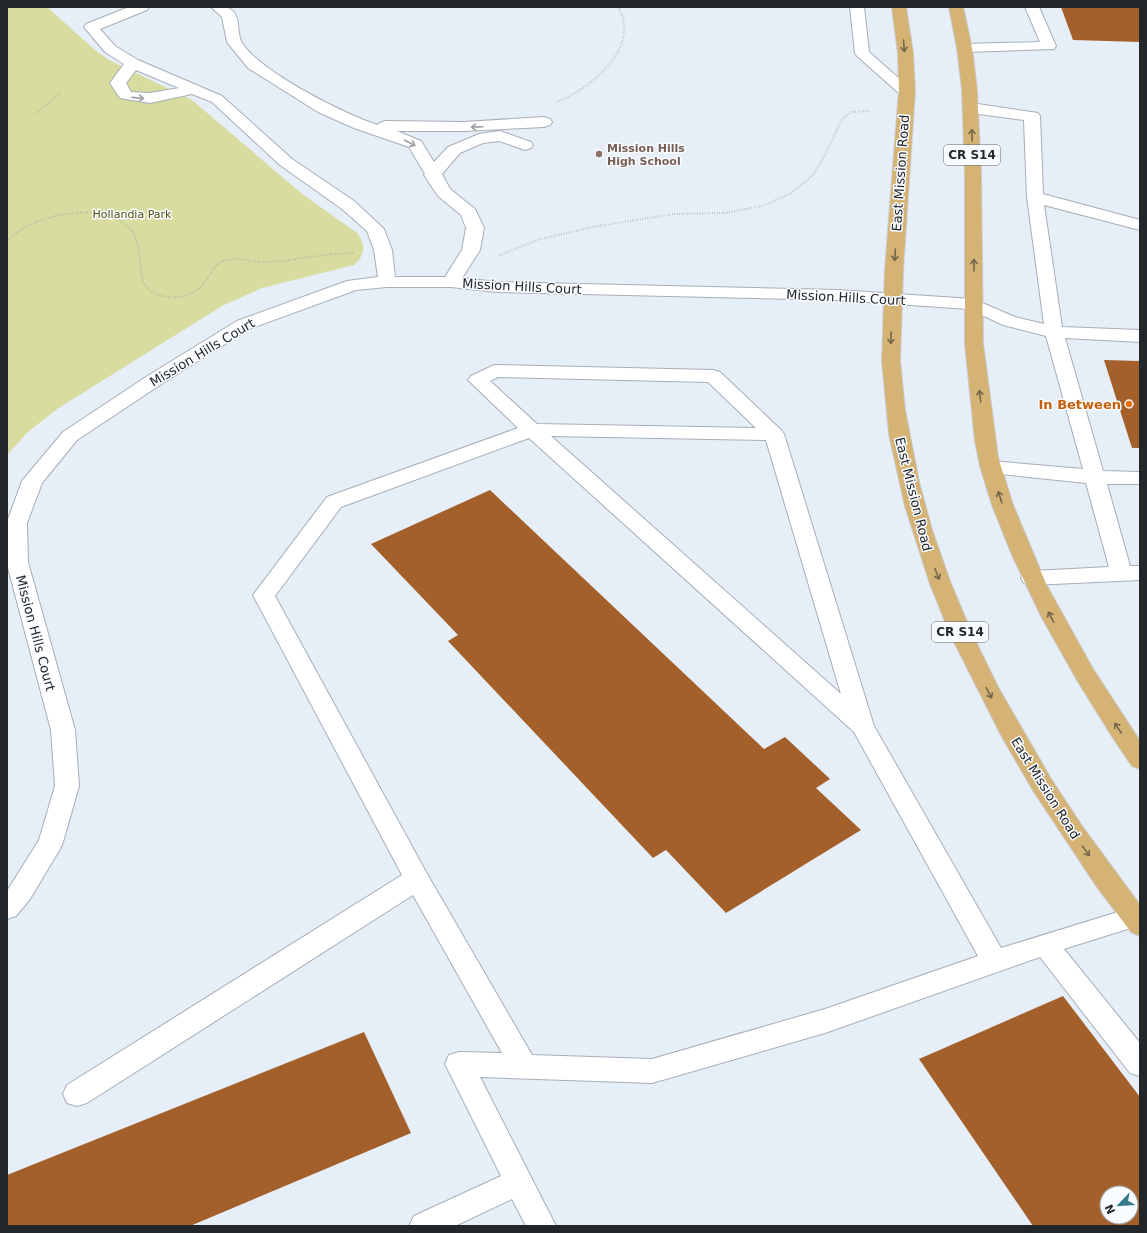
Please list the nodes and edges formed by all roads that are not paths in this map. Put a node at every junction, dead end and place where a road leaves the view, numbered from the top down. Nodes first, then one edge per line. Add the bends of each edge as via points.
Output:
1 (142, 7) edge
2 (218, 7) edge
3 (857, 7) edge
4 (899, 7) edge
5 (956, 7) edge
6 (1032, 7) edge
7 (966, 48) junction
8 (133, 64) junction
9 (192, 89) junction
10 (906, 92) junction
11 (971, 108) junction
12 (544, 122) dead end
13 (360, 125) junction
14 (525, 145) dead end
15 (432, 175) junction
16 (1035, 197) junction
17 (1140, 225) edge
18 (387, 282) junction
19 (451, 282) junction
20 (893, 299) junction
21 (973, 304) junction
22 (1054, 332) junction
23 (1140, 336) edge
24 (532, 430) junction
25 (774, 434) junction
26 (991, 467) junction
27 (1095, 477) junction
28 (1140, 478) edge
29 (1131, 573) edge
30 (14, 576) edge
31 (1032, 578) junction
32 (862, 726) junction
33 (1140, 760) edge
34 (417, 879) junction
35 (7, 909) edge
36 (1137, 921) edge
37 (1045, 944) junction
38 (994, 962) junction
39 (1140, 1064) edge
40 (524, 1066) junction
41 (77, 1094) dead end
42 (519, 1182) junction
43 (424, 1226) edge
44 (541, 1226) edge

1 - 8 street via 91,27 110,49
2 - 13 street via 229,15 234,42 253,65 324,109
3 - 10 street via 862,53
4 -> 10 main road, East Mission Road / CR S14 via 903,30
5 - 7 main road, CR S14
6 - 7 street via 1049,46
7 - 11 main road, CR S14
8 - 9 street
8 -> 9 street via 118,83 124,95 138,99 165,98
9 - 18 street via 217,100 286,162 376,229 383,250
10 -> 20 main road, East Mission Road / CR S14
11 - 16 street via 1032,116
21 -> 11 main road, CR S14
12 -> 13 street via 431,128
13 -> 15 street via 415,144
14 - 15 street via 500,136 479,139 454,150
15 - 19 street via 444,192 469,213 475,228 471,250
16 - 17 street
16 - 22 street
18 - 19 street, Mission Hills Court
18 - 30 street, Mission Hills Court via 353,286 243,325 70,436 32,481 17,523 17,562
19 - 20 street, Mission Hills Court via 496,287
20 - 21 street, Mission Hills Court
20 -> 36 main road, East Mission Road / CR S14 via 893,399 903,460 932,560 952,613 976,667 1064,820
21 - 22 street via 1009,321
26 -> 21 main road, CR S14 via 986,447 974,346
22 - 23 street
22 - 27 street
24 - 25 street
24 - 25 street via 478,380 494,371 713,376
24 - 32 street
24 - 34 street via 334,502 264,595
25 - 32 street
26 - 27 street
31 -> 26 main road, CR S14
27 - 28 street
27 - 29 street
29 - 31 street
30 - 35 street, Mission Hills Court via 63,730 67,786 51,842 21,892
33 -> 31 main road, CR S14 via 1100,701 1052,620
32 - 38 street
34 - 40 street
34 - 41 street
36 - 37 street
37 - 38 street
37 - 39 street
38 - 40 street via 825,1021 652,1071
40 - 42 street via 459,1064
42 - 43 street
42 - 44 street

